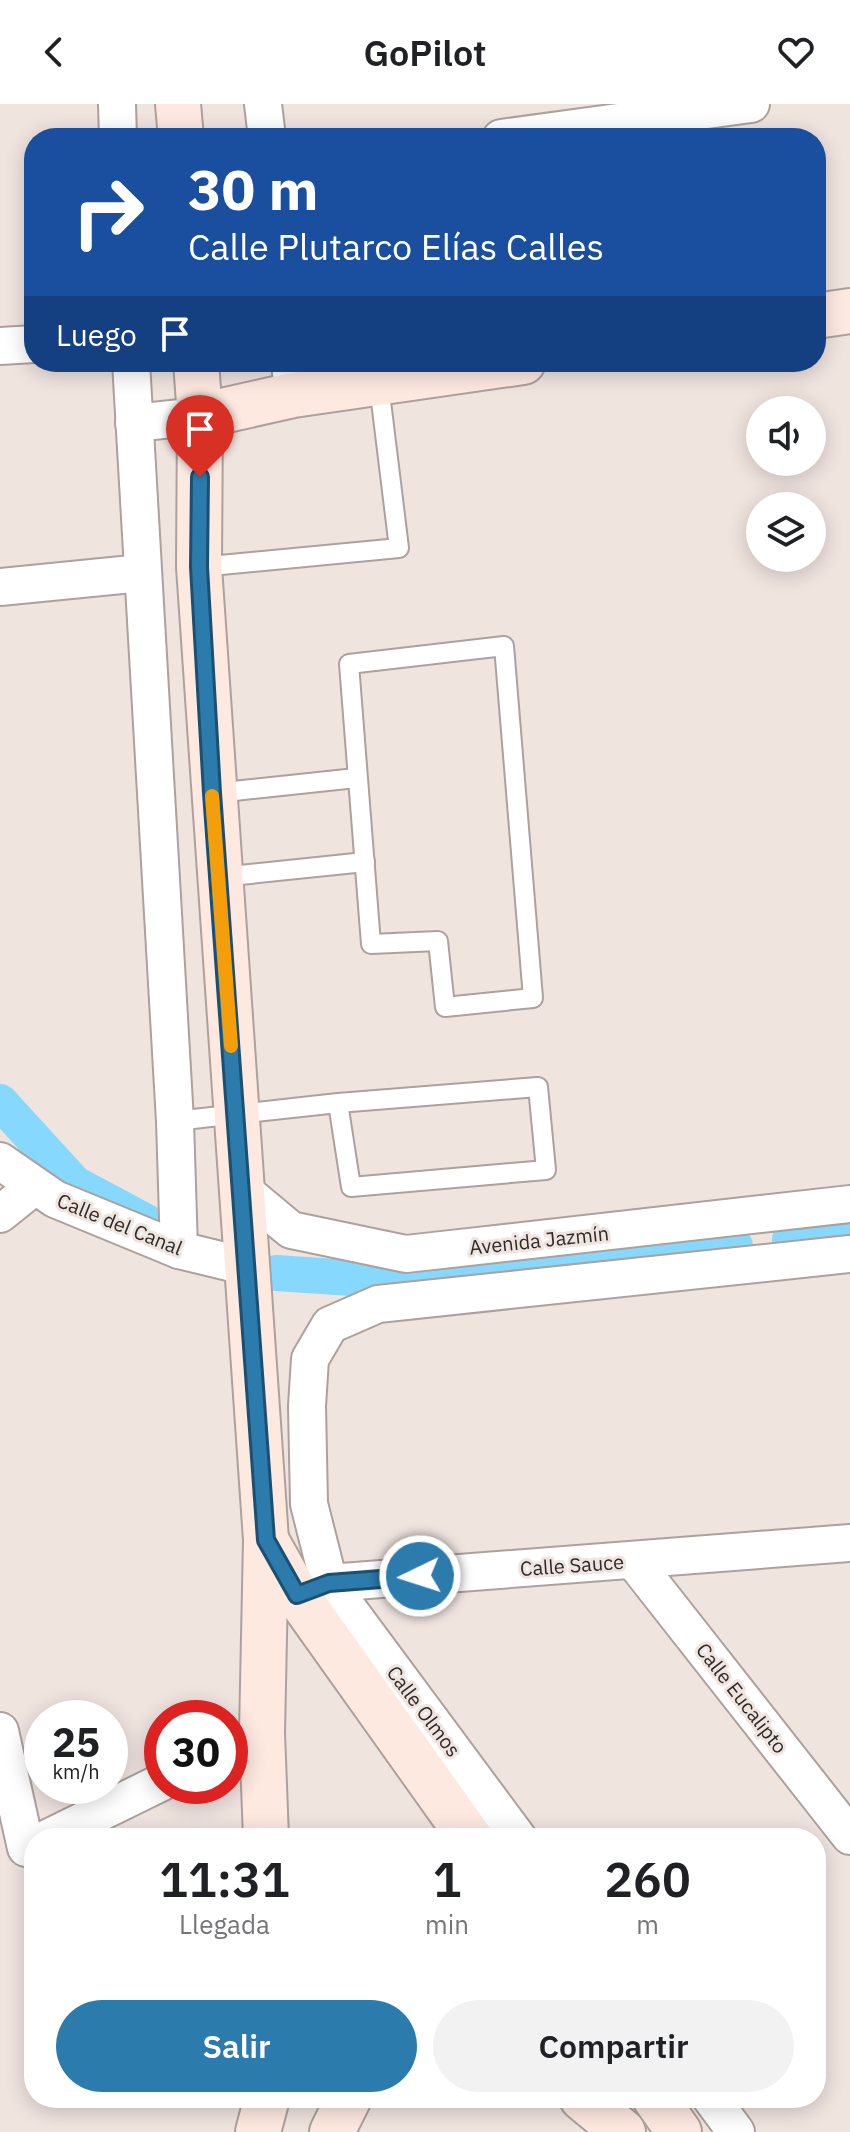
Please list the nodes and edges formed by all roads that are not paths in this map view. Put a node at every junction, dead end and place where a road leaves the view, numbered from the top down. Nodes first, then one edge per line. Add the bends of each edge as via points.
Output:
1 (117, 104) edge
2 (178, 104) edge
3 (263, 104) edge
4 (751, 104) edge
5 (118, 128) edge
6 (180, 128) edge
7 (266, 128) edge
8 (575, 128) edge
9 (850, 311) edge
10 (826, 315) edge
11 (24, 345) edge
12 (0, 346) edge
13 (131, 372) edge
14 (197, 372) edge
15 (460, 372) edge
16 (291, 378) edge
17 (379, 385) junction
18 (200, 416) junction
19 (134, 423) junction
20 (199, 567) junction
21 (142, 573) junction
22 (0, 587) edge
23 (356, 778) junction
24 (212, 793) junction
25 (365, 862) junction
26 (219, 877) junction
27 (338, 1103) junction
28 (236, 1113) junction
29 (175, 1121) junction
30 (0, 1161) edge
31 (35, 1186) junction
32 (243, 1190) junction
33 (850, 1204) edge
34 (0, 1214) edge
35 (761, 1215) junction
36 (179, 1250) junction
37 (850, 1254) edge
38 (766, 1263) junction
39 (249, 1267) junction
40 (850, 1543) edge
41 (633, 1560) junction
42 (297, 1595) junction
43 (0, 1731) edge
44 (248, 1735) edge
45 (248, 1751) edge
46 (144, 1791) edge
47 (68, 1828) edge
48 (264, 1828) edge
49 (463, 1828) edge
50 (509, 1828) edge
51 (24, 1835) edge
52 (850, 1836) edge
53 (264, 2108) edge
54 (276, 2108) edge
55 (344, 2108) edge
56 (594, 2108) edge
57 (662, 2108) edge
58 (718, 2108) edge
59 (258, 2132) edge
60 (278, 2132) edge
61 (332, 2132) edge
62 (623, 2132) edge
63 (679, 2132) edge
64 (736, 2132) edge

1 - 5 street
2 - 6 main road
3 - 7 street
4 - 8 street
9 - 10 main road
11 - 12 street
13 - 19 street
14 - 18 main road
15 - 17 main road
16 - 17 main road
16 - 18 main road
17 - 20 lane via 399,548
18 - 19 street
18 - 20 main road
19 - 21 street
20 - 24 main road
21 - 22 street
21 - 29 street
23 - 24 lane
23 - 25 lane
23 - 25 lane via 349,664 504,646 533,998 445,1007 438,941 371,944
24 - 26 main road
25 - 26 lane
26 - 28 main road
27 - 27 lane via 351,1187 546,1170 538,1087
27 - 28 lane
28 - 29 lane
28 - 32 main road
29 - 36 street
30 - 31 street, Calle del Canal
31 - 34 street
31 - 36 street, Calle del Canal
32 - 35 street, Avenida Jazmín via 291,1230 406,1254
32 - 39 main road
33 - 35 street, Avenida Jazmín
35 - 38 street
36 - 39 street, Calle del Canal
37 - 38 street
38 - 42 street via 378,1304 330,1325 310,1359 309,1504
39 - 42 main road via 266,1540
40 - 41 street, Calle Sauce
41 - 42 street, Calle Sauce
41 - 52 street, Calle Eucalipto
42 - 44 main road
42 - 49 main road, Calle Olmos
42 - 50 street, Calle Olmos
43 - 51 street
45 - 48 main road
46 - 47 street
53 - 59 main road
54 - 60 main road
55 - 61 main road
56 - 62 main road
57 - 63 main road
58 - 64 street

